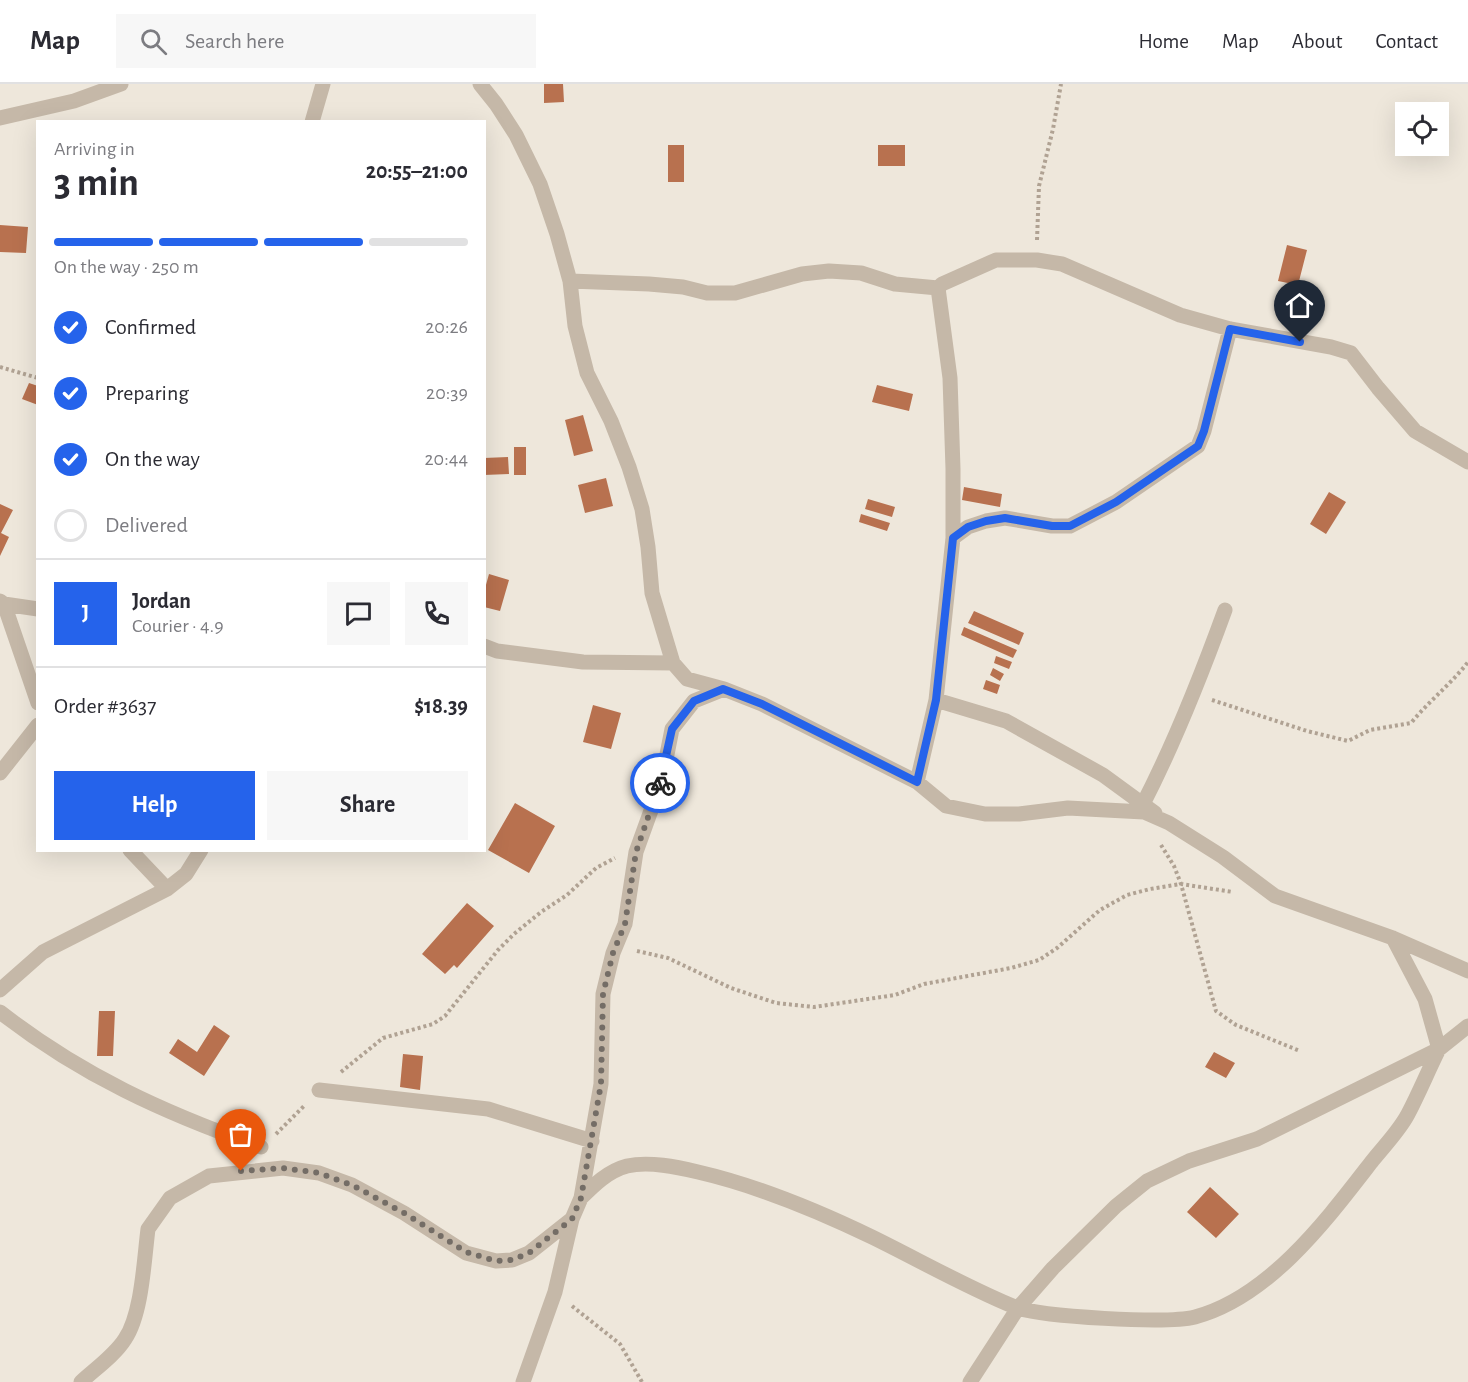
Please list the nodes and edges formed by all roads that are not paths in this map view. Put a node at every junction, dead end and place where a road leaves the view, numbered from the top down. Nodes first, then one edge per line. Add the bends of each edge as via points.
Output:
1 (121, 84) edge
2 (324, 84) edge
3 (481, 85) edge
4 (0, 118) edge
5 (313, 120) edge
6 (570, 281) junction
7 (938, 288) junction
8 (1230, 329) junction
9 (1468, 462) edge
10 (953, 538) junction
11 (2, 603) edge
12 (36, 609) edge
13 (1225, 610) dead end
14 (486, 647) edge
15 (673, 663) junction
16 (723, 689) junction
17 (36, 697) edge
18 (936, 700) junction
19 (36, 727) edge
20 (0, 772) edge
21 (917, 782) junction
22 (1143, 808) junction
23 (132, 852) edge
24 (200, 852) edge
25 (167, 890) junction
26 (1393, 938) junction
27 (1468, 971) edge
28 (0, 990) edge
29 (0, 1012) edge
30 (1468, 1026) edge
31 (1438, 1049) junction
32 (319, 1090) road end
33 (592, 1141) junction
34 (261, 1147) road end
35 (581, 1198) junction
36 (572, 1219) junction
37 (1018, 1308) junction
38 (81, 1382) edge
39 (523, 1382) edge
40 (970, 1382) edge

1 - 4 street via 74,101
2 - 5 street
3 - 6 street via 516,135 540,184
6 - 7 street via 735,293 802,274 829,271
6 - 15 street via 575,326 587,373 611,421 642,509 652,593
7 - 8 street via 996,260 1037,260 1062,264 1180,315
7 - 10 street via 950,378
8 - 9 street via 1351,353 1415,430
8 - 10 street via 1198,446 1116,502 1070,526 1005,518 968,527
10 - 18 street
11 - 12 street
11 - 17 street
13 - 22 street via 1202,674
14 - 15 street via 583,662
15 - 16 street via 687,678
16 - 21 street via 762,704
16 - 33 street via 694,701 672,729 662,780 636,852 625,924 603,994 603,1068
18 - 21 street
18 - 22 street via 1006,722 1063,751 1103,775
19 - 20 street
21 - 22 street via 946,806 985,814
22 - 26 street via 1223,857 1275,896
23 - 25 street
24 - 25 street via 186,874
25 - 28 street via 43,952
26 - 27 street
26 - 31 street via 1425,999
29 - 34 street via 36,1040 113,1086
30 - 31 street
31 - 37 street via 1257,1139 1189,1161 1147,1181 1053,1268
31 - 37 street via 1407,1117 1340,1204 1264,1280 1228,1303 1194,1317 1156,1320
32 - 33 street via 488,1109
33 - 35 street
35 - 36 street
35 - 37 street via 598,1181 627,1166 647,1164 729,1179 827,1216
36 - 38 street via 529,1253 496,1261 466,1252 404,1213 319,1173 283,1168 209,1176 170,1198 152,1221 132,1326 125,1340
36 - 39 street via 555,1292
37 - 40 street

